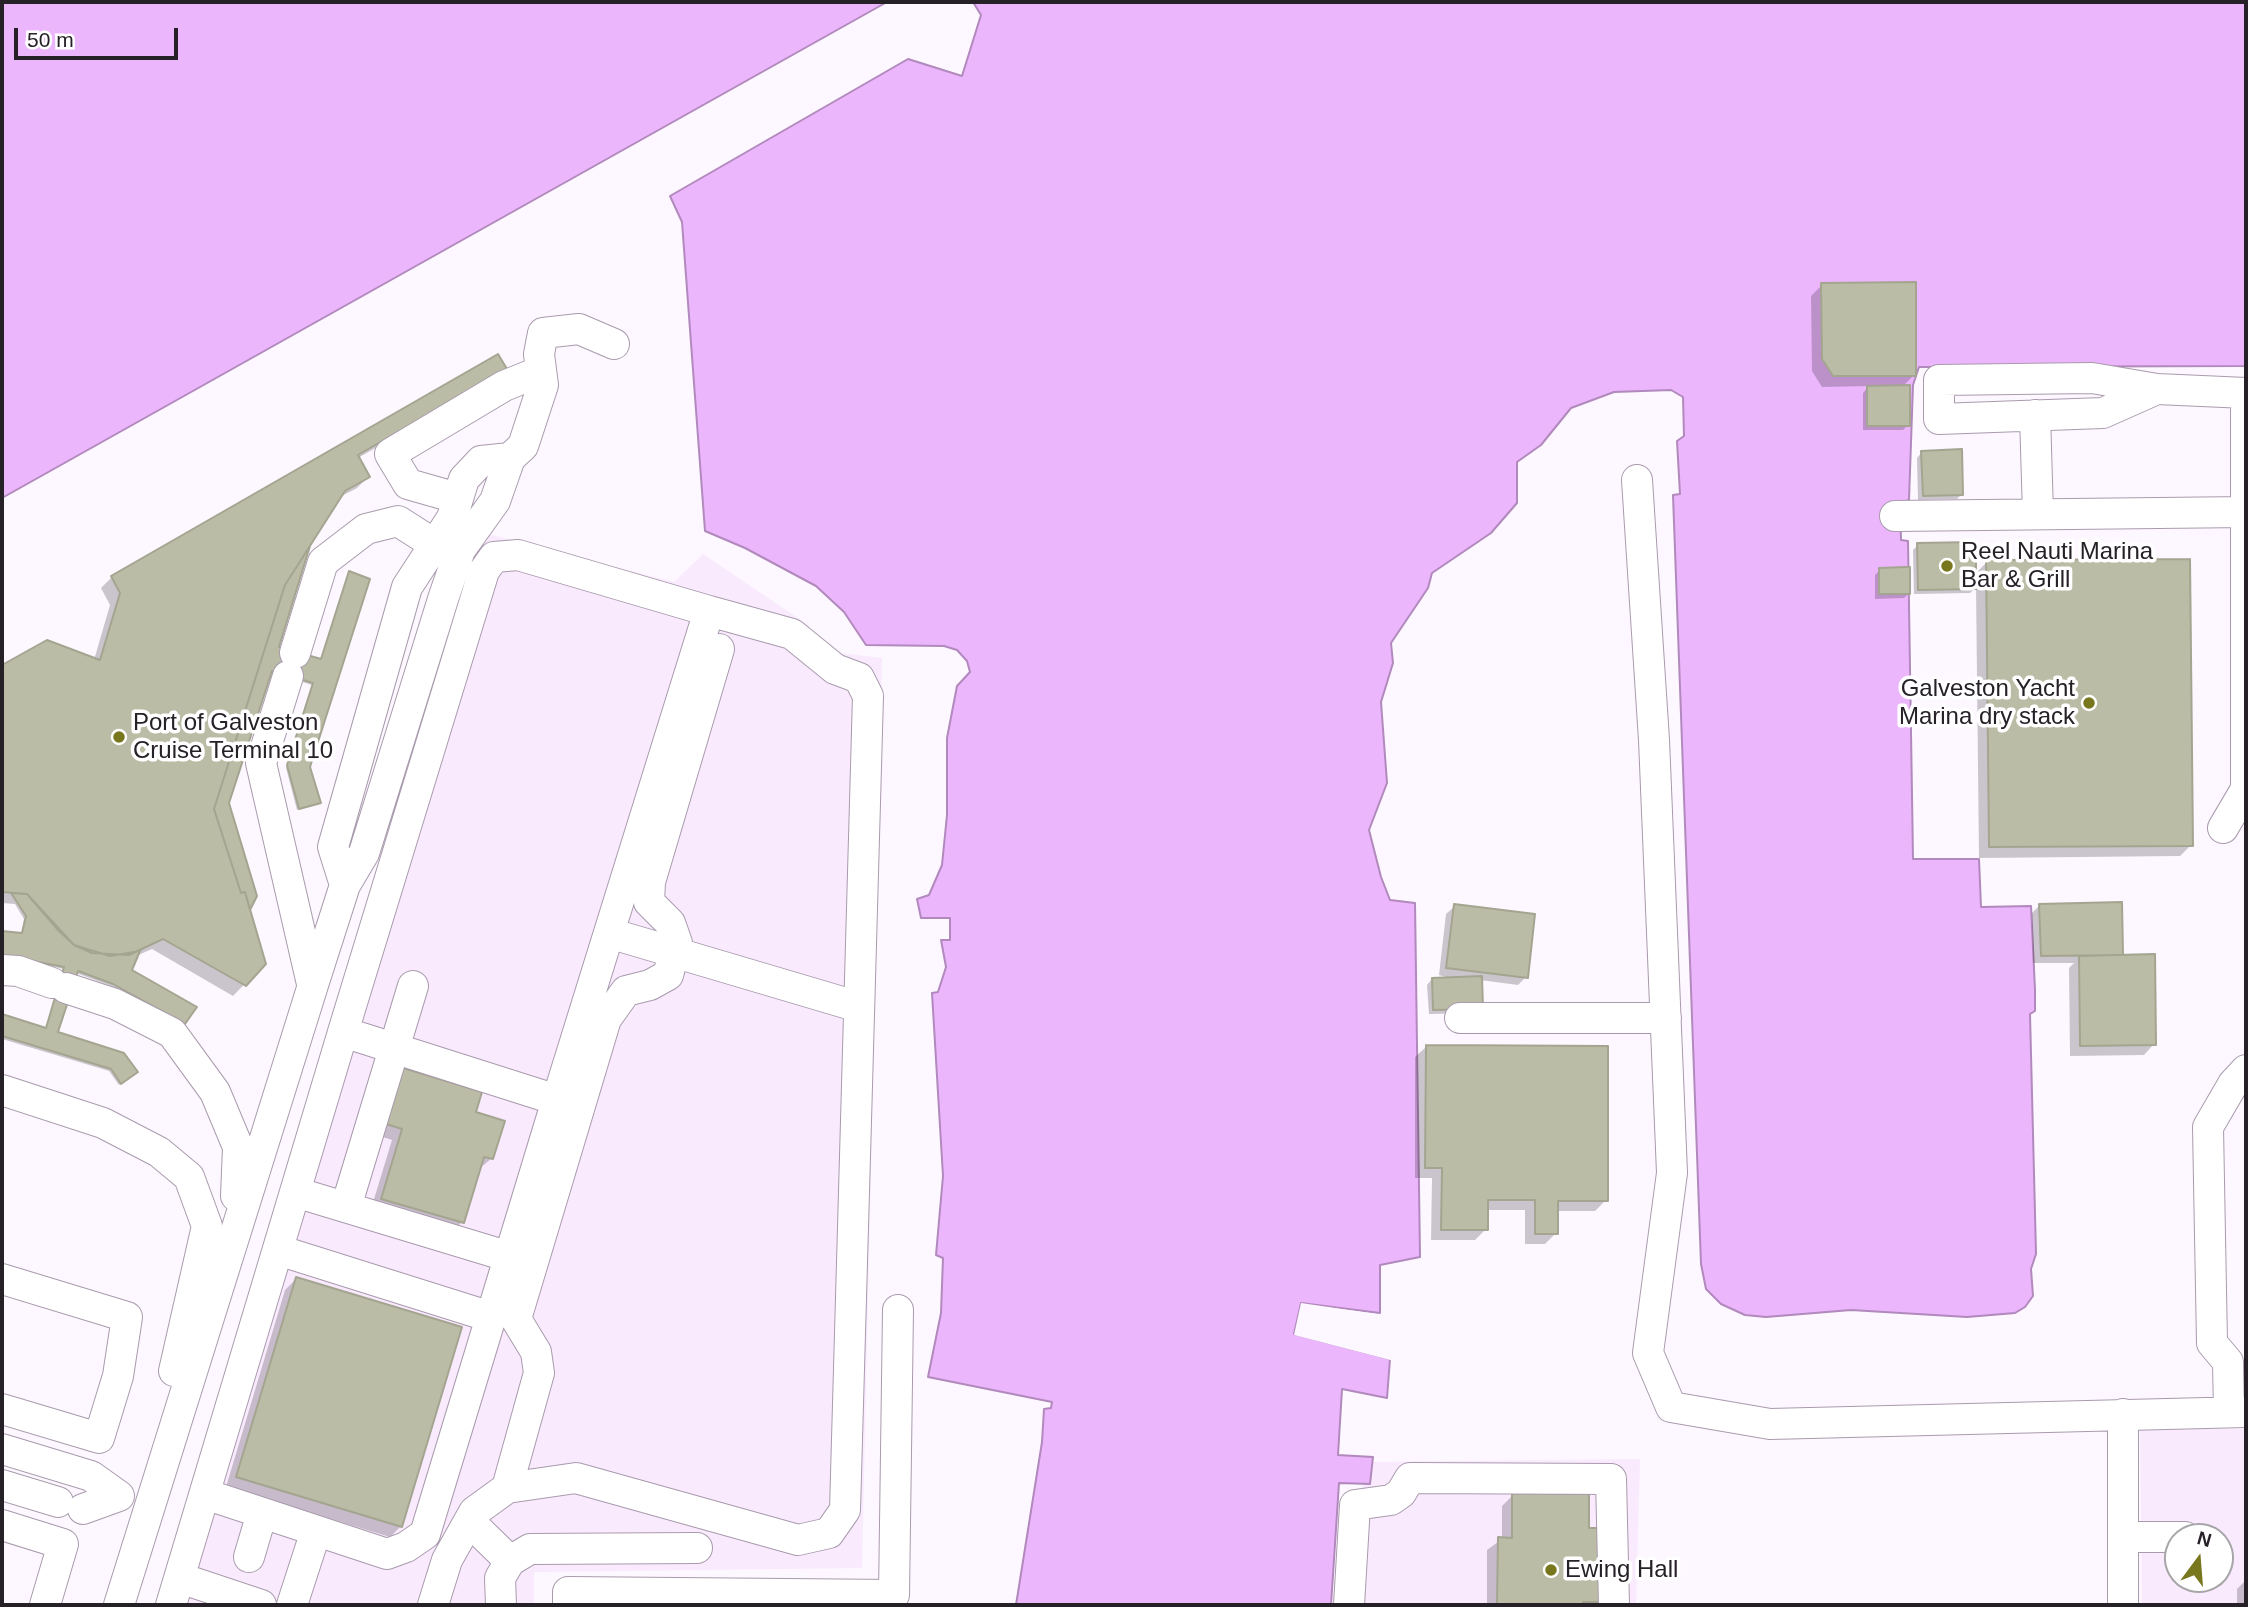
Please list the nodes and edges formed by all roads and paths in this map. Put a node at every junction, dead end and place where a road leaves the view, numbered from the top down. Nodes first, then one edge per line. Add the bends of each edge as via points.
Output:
1 (614, 344) dead end
2 (541, 372) junction
3 (2157, 390) junction
4 (2246, 393) edge
5 (2035, 415) junction
6 (510, 458) junction
7 (1637, 480) dead end
8 (457, 498) junction
9 (2246, 512) edge
10 (2038, 514) junction
11 (1895, 516) dead end
12 (447, 547) junction
13 (719, 614) junction
14 (2234, 817) edge
15 (609, 933) junction
16 (675, 953) junction
17 (2, 970) edge
18 (313, 985) junction
19 (413, 986) dead end
20 (859, 1007) junction
21 (1460, 1018) dead end
22 (1666, 1018) junction
23 (343, 1032) junction
24 (393, 1047) junction
25 (2246, 1070) edge
26 (2, 1090) edge
27 (557, 1100) junction
28 (295, 1192) junction
29 (346, 1207) junction
30 (234, 1236) junction
31 (278, 1250) junction
32 (510, 1257) junction
33 (2, 1279) edge
34 (898, 1310) dead end
35 (491, 1317) junction
36 (2, 1409) edge
37 (2238, 1412) edge
38 (2123, 1414) junction
39 (2, 1449) edge
40 (166, 1452) junction
41 (2, 1467) edge
42 (2, 1485) edge
43 (507, 1488) junction
44 (113, 1492) junction
45 (205, 1494) junction
46 (150, 1505) junction
47 (262, 1513) junction
48 (469, 1521) junction
49 (2, 1525) edge
50 (316, 1531) junction
51 (2123, 1537) junction
52 (2164, 1537) edge
53 (697, 1548) dead end
54 (249, 1557) dead end
55 (510, 1561) junction
56 (175, 1592) edge
57 (45, 1605) edge
58 (118, 1605) edge
59 (261, 1605) edge
60 (292, 1605) edge
61 (433, 1605) edge
62 (500, 1605) edge
63 (568, 1605) edge
64 (1349, 1605) edge
65 (1614, 1605) edge
66 (2123, 1605) edge

1 - 2 street via 579,329 543,333
2 - 6 street via 543,385 523,446
2 - 8 street via 504,386 390,454 408,484
3 - 4 street
3 - 5 street via 2103,413
3 - 5 street via 2092,378 1939,380 1939,419
4 - 9 street
5 - 10 street
6 - 8 street via 481,461 464,478
6 - 12 street via 495,501
7 - 22 street
8 - 12 street
9 - 10 street
9 - 14 street via 2246,789
10 - 11 street
12 - 18 street via 364,853 345,885
12 - 18 street via 398,521 366,529 323,562 261,763
13 - 15 street
13 - 16 street via 650,881 649,902 670,923 677,943
13 - 20 street via 792,634 835,669 859,678 868,696
13 - 23 street via 517,555 494,557 484,571
15 - 16 street
15 - 27 street
16 - 20 street
16 - 43 street via 668,975 626,991 606,1019 516,1319 536,1352 539,1373
17 - 30 street via 18,971 116,1004 172,1033 215,1092 238,1147
18 - 30 street
19 - 24 street
20 - 43 street via 845,1510 829,1533 798,1540 576,1478
21 - 22 street
22 - 38 street via 1672,1173 1648,1353 1671,1407 1770,1424
23 - 24 street
23 - 28 street
24 - 27 street
24 - 29 street
25 - 37 street via 2208,1127 2212,1343 2228,1362
26 - 40 street via 103,1123 159,1152 189,1177 207,1226 167,1414
27 - 32 street
28 - 29 street
28 - 31 street
29 - 32 street
30 - 40 street
31 - 35 street
31 - 45 street
32 - 35 street
33 - 36 street via 127,1317 118,1376 99,1438
34 - 63 street via 894,1595 568,1592
35 - 50 street via 425,1534 387,1554
37 - 38 street
38 - 51 street
39 - 44 street via 91,1476
40 - 46 street
41 - 44 street via 87,1493
42 - 44 street via 70,1505
43 - 48 street via 474,1512
44 - 46 street
45 - 47 street
45 - 56 street
46 - 58 street
47 - 50 street
47 - 54 street
48 - 55 street
48 - 61 street via 447,1560
49 - 57 street via 63,1544
50 - 60 street
51 - 52 street
51 - 66 street
53 - 55 street via 530,1549
55 - 62 street via 500,1578
56 - 59 street
64 - 65 street via 1356,1506 1391,1500 1410,1478 1611,1479

